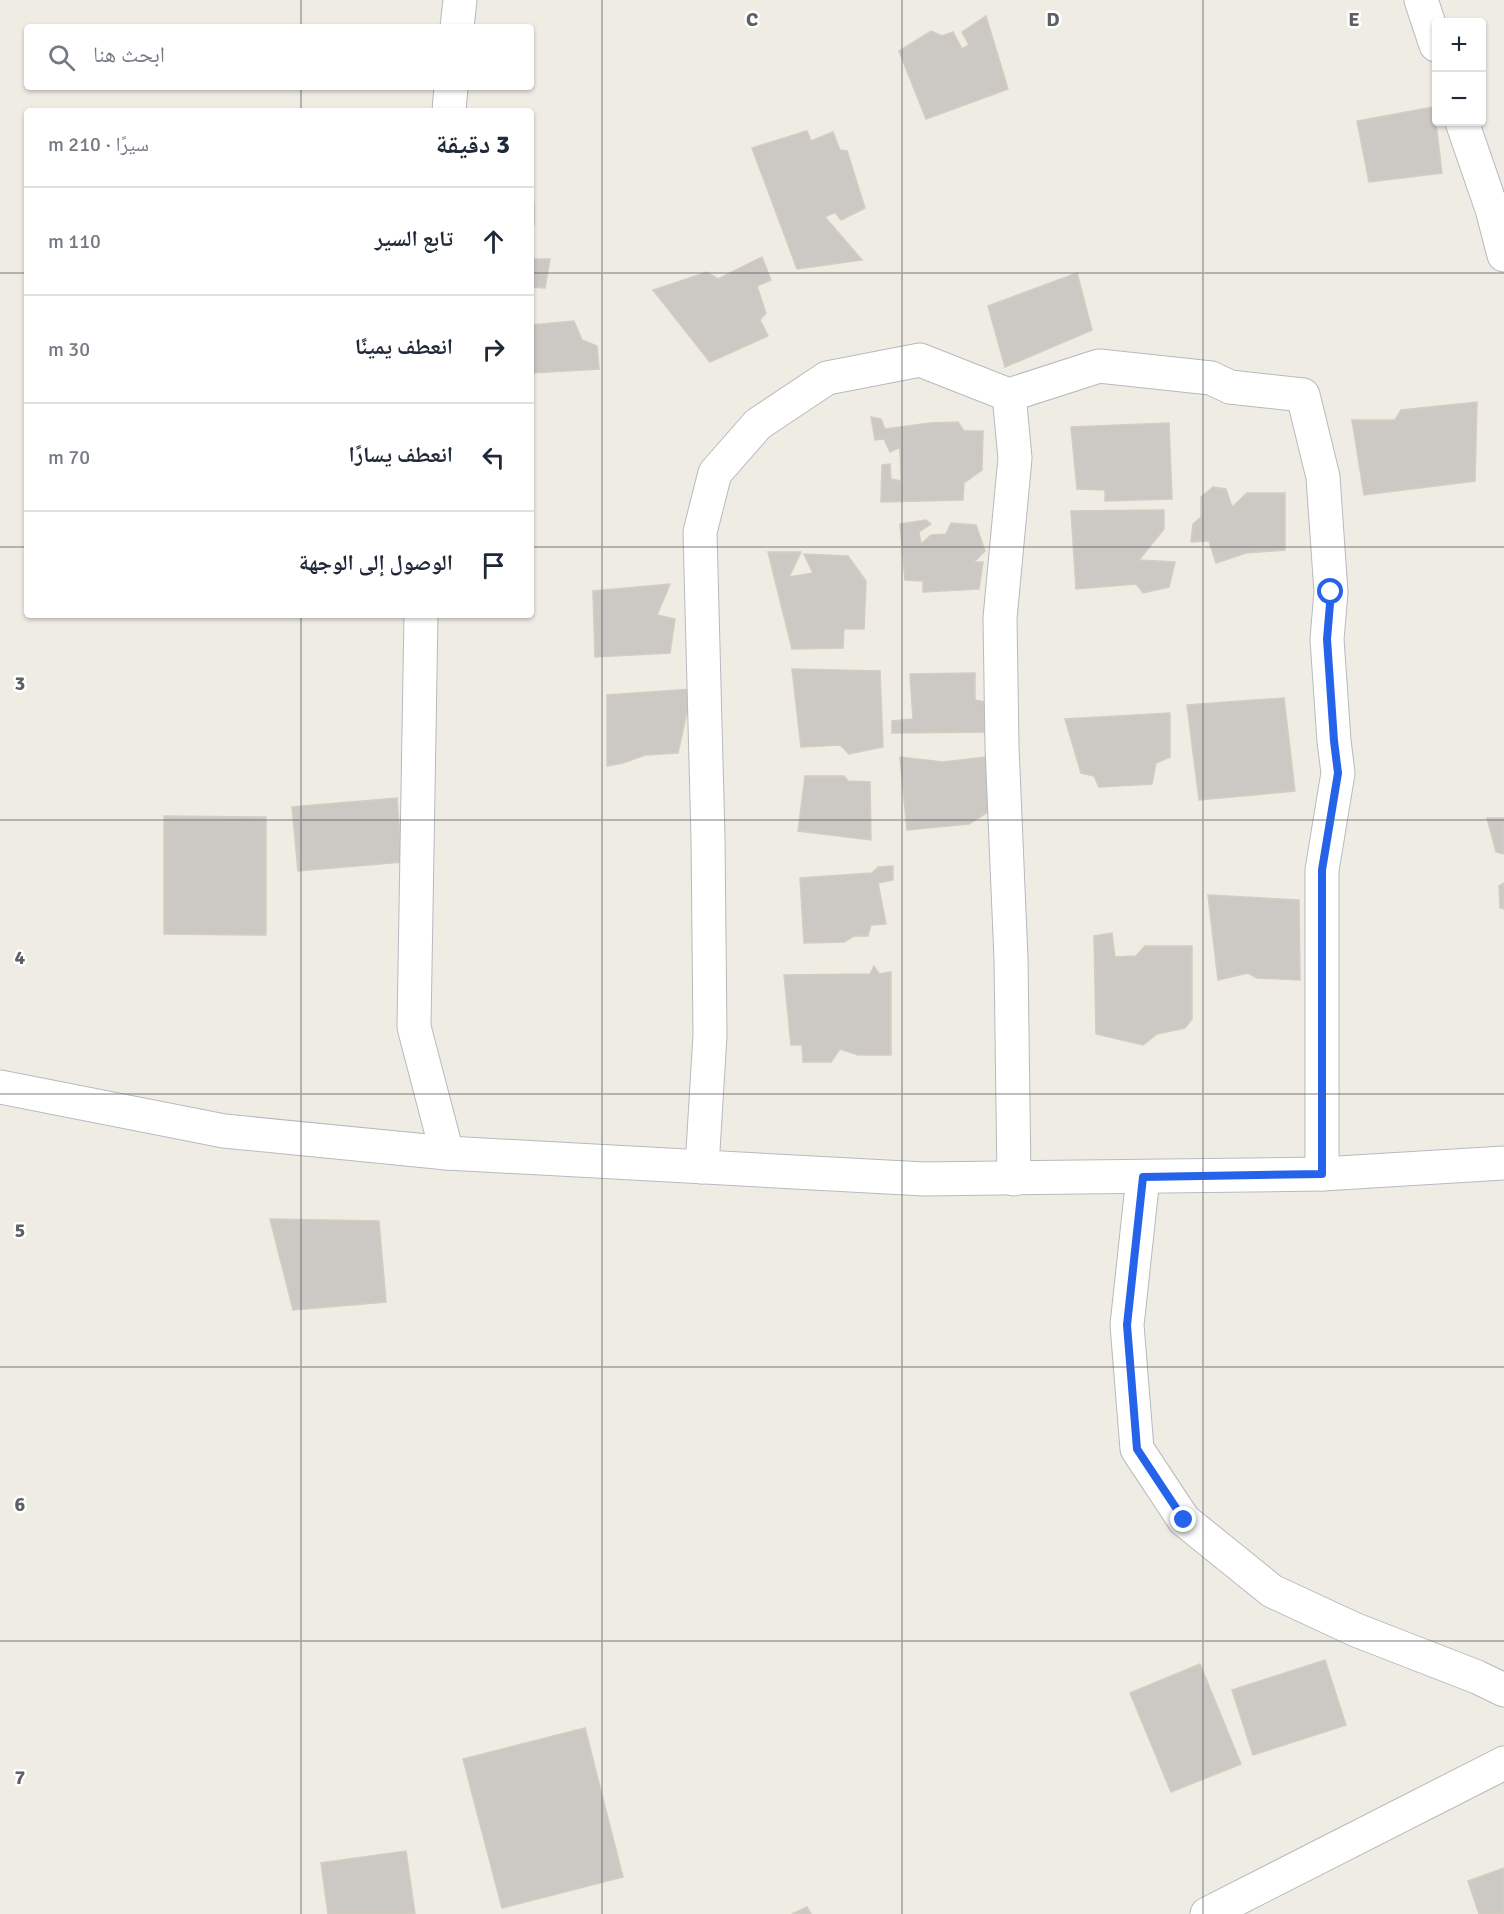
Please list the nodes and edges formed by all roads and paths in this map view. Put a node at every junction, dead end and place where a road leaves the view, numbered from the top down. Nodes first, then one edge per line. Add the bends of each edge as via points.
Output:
1 (460, 0) edge
2 (1421, 0) edge
3 (457, 24) edge
4 (1432, 31) edge
5 (451, 90) edge
6 (449, 108) edge
7 (1463, 126) edge
8 (1504, 255) edge
9 (1010, 395) junction
10 (421, 618) edge
11 (0, 1087) edge
12 (447, 1153) junction
13 (1504, 1163) edge
14 (702, 1167) junction
15 (1322, 1174) junction
16 (1143, 1177) junction
17 (1014, 1179) junction
18 (1504, 1690) edge
19 (1504, 1763) edge
20 (1207, 1914) edge

1 - 3 street
2 - 4 street
5 - 6 street
7 - 8 street
9 - 14 street via 920,360 827,378 758,424 715,474 699,532 710,1035
9 - 15 street via 1099,366 1211,378 1230,387 1303,395 1323,477 1331,592 1327,639 1338,773 1322,870
9 - 17 street via 1015,458 1000,618
10 - 12 street via 414,1027
11 - 12 street via 224,1131
12 - 14 street
13 - 15 street
14 - 17 street via 924,1179
15 - 16 street
16 - 17 street
16 - 18 street via 1127,1325 1137,1449 1184,1520 1272,1591
19 - 20 street

